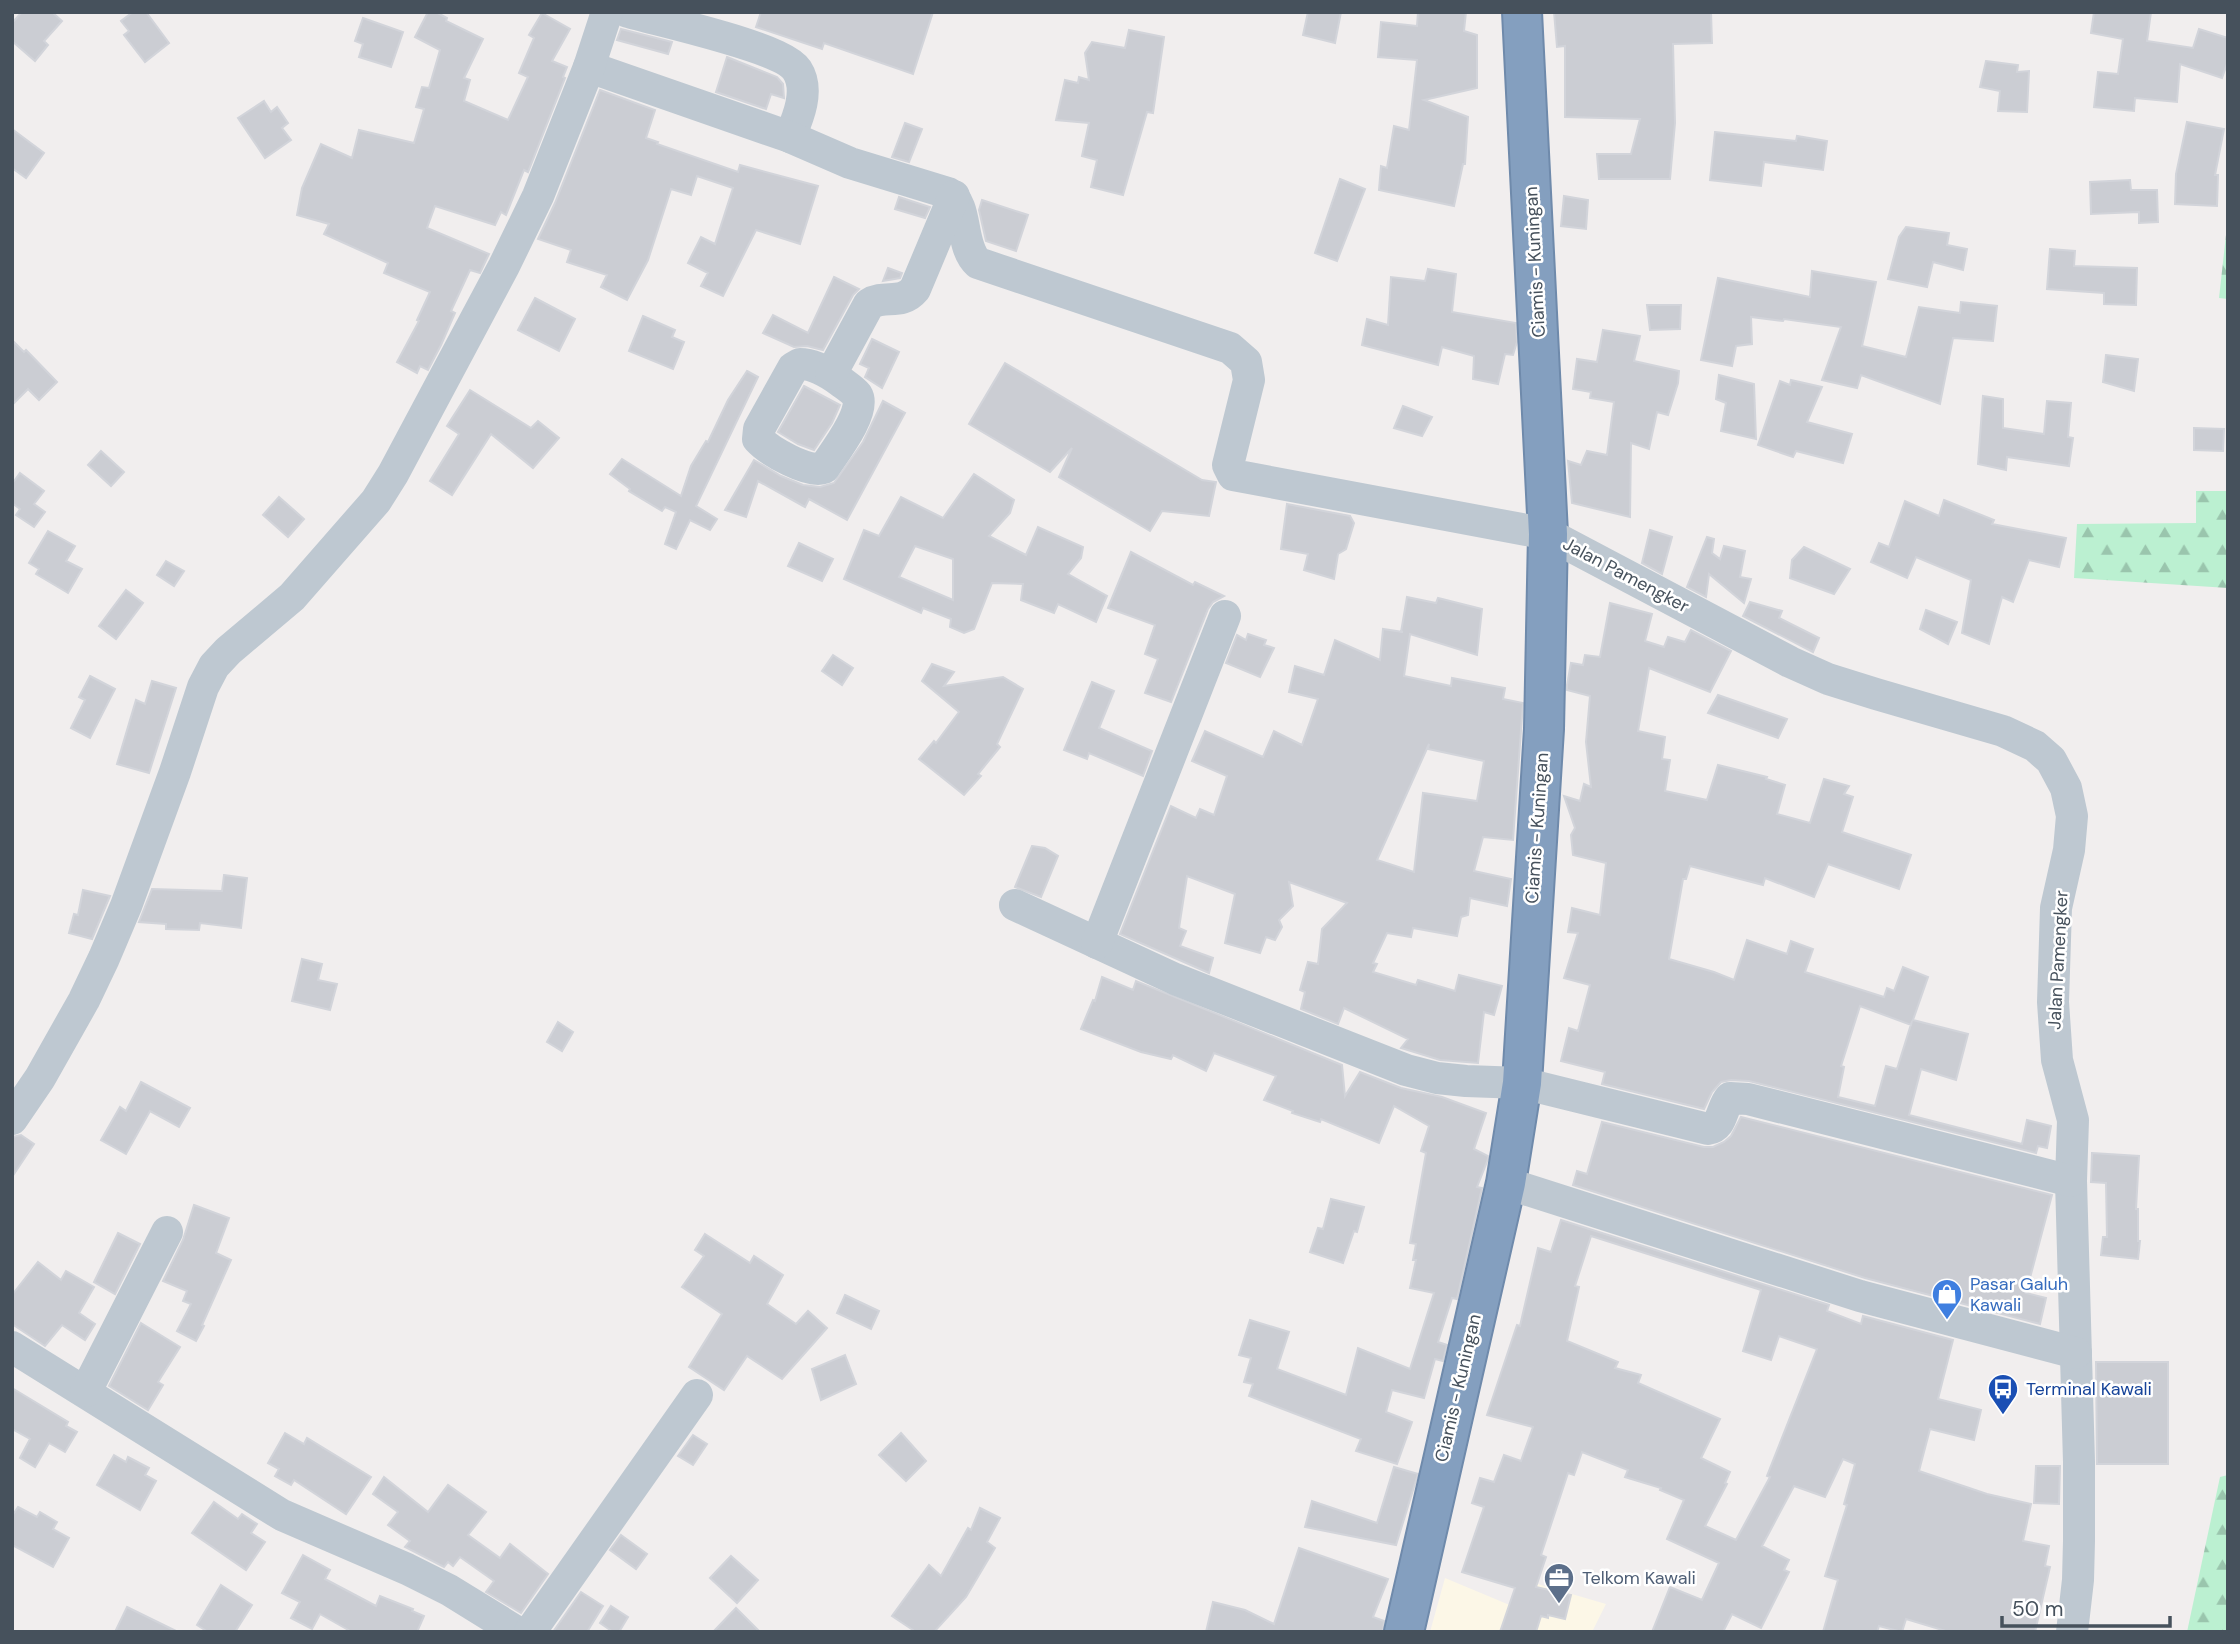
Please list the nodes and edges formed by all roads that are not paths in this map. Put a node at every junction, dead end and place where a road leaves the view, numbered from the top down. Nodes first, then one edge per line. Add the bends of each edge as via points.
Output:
1 (607, 12) edge
2 (628, 12) edge
3 (1522, 12) edge
4 (589, 67) junction
5 (790, 138) junction
6 (954, 197) junction
7 (831, 374) dead end
8 (1548, 534) junction
9 (1225, 616) dead end
10 (1015, 905) dead end
11 (1097, 943) junction
12 (1522, 1083) junction
13 (12, 1119) edge
14 (2071, 1181) junction
15 (1506, 1183) junction
16 (167, 1232) dead end
17 (12, 1347) edge
18 (2076, 1353) junction
19 (86, 1391) junction
20 (697, 1395) dead end
21 (517, 1632) edge
22 (530, 1632) edge
23 (1404, 1632) edge
24 (2072, 1632) edge

1 - 4 street
2 - 5 street via 790,61 799,72 802,92 801,110
3 - 8 highway, Ciamis - Kuningan
4 - 5 street
4 - 13 street via 523,228 393,474 376,501 310,578 214,666 104,958 78,1012
5 - 6 street
6 - 7 street via 915,289 904,299 869,303
6 - 8 street, Jalan Pamengker via 969,253 978,263 1219,342 1239,354 1246,362 1249,380 1227,465 1233,475
8 - 12 highway, Ciamis - Kuningan via 1544,729
8 - 14 street, Jalan Pamengker via 1828,679 2003,731 2035,746 2051,760 2066,788 2072,816 2056,908 2053,1002 2057,1060 2073,1120
9 - 11 street
10 - 11 street
11 - 12 street via 1175,979 1406,1070 1437,1078
12 - 14 street via 1708,1129 1718,1124 1730,1098 1748,1099
12 - 15 highway, Ciamis - Kuningan
14 - 18 street, Jalan Pamengker
15 - 18 street via 1860,1296
15 - 23 highway, Ciamis - Kuningan
16 - 19 street
17 - 19 street
18 - 24 street, Jalan Pamengker via 2079,1541
19 - 21 street via 272,1509 449,1590
20 - 22 street

